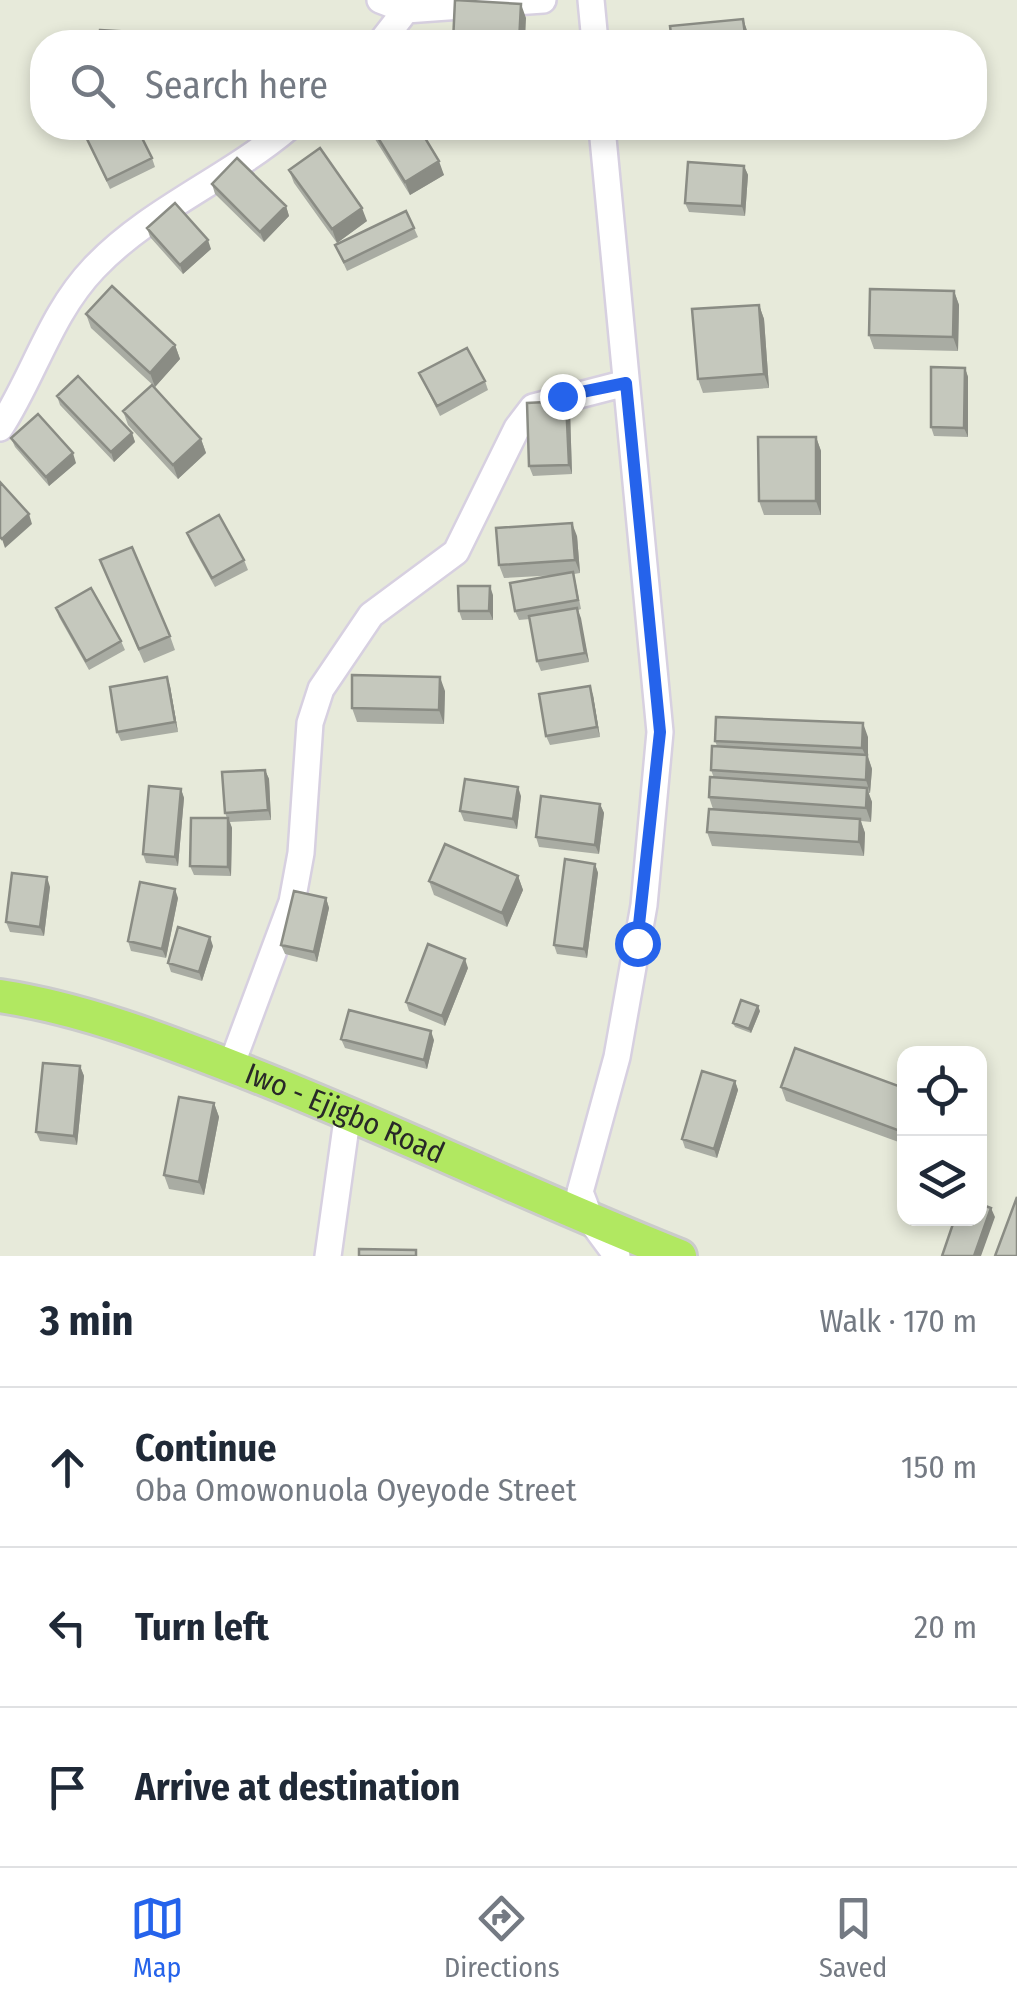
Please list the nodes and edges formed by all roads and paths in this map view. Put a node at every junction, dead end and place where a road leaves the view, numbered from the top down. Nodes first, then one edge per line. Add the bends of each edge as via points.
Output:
1 (380, 0) edge
2 (543, 0) edge
3 (591, 0) edge
4 (406, 10) junction
5 (390, 30) edge
6 (593, 30) edge
7 (274, 140) edge
8 (603, 140) edge
9 (626, 383) junction
10 (0, 428) edge
11 (0, 996) edge
12 (231, 1066) junction
13 (348, 1112) junction
14 (591, 1221) junction
15 (328, 1256) edge
16 (617, 1256) edge
17 (680, 1256) edge

1 - 4 street
2 - 4 street
3 - 6 street
4 - 5 street
7 - 10 street via 130,233 91,271 61,309
8 - 9 street
9 - 12 street via 533,407 456,552 371,615 321,689 310,724 292,902
9 - 14 street via 660,732 637,943 617,1056 580,1192
11 - 12 main road, Iwo - Ejigbo Road via 96,1017
12 - 13 main road, Iwo - Ejigbo Road
13 - 14 main road, Iwo - Ejigbo Road
13 - 15 street
14 - 16 street
14 - 17 main road, Iwo - Ejigbo Road

